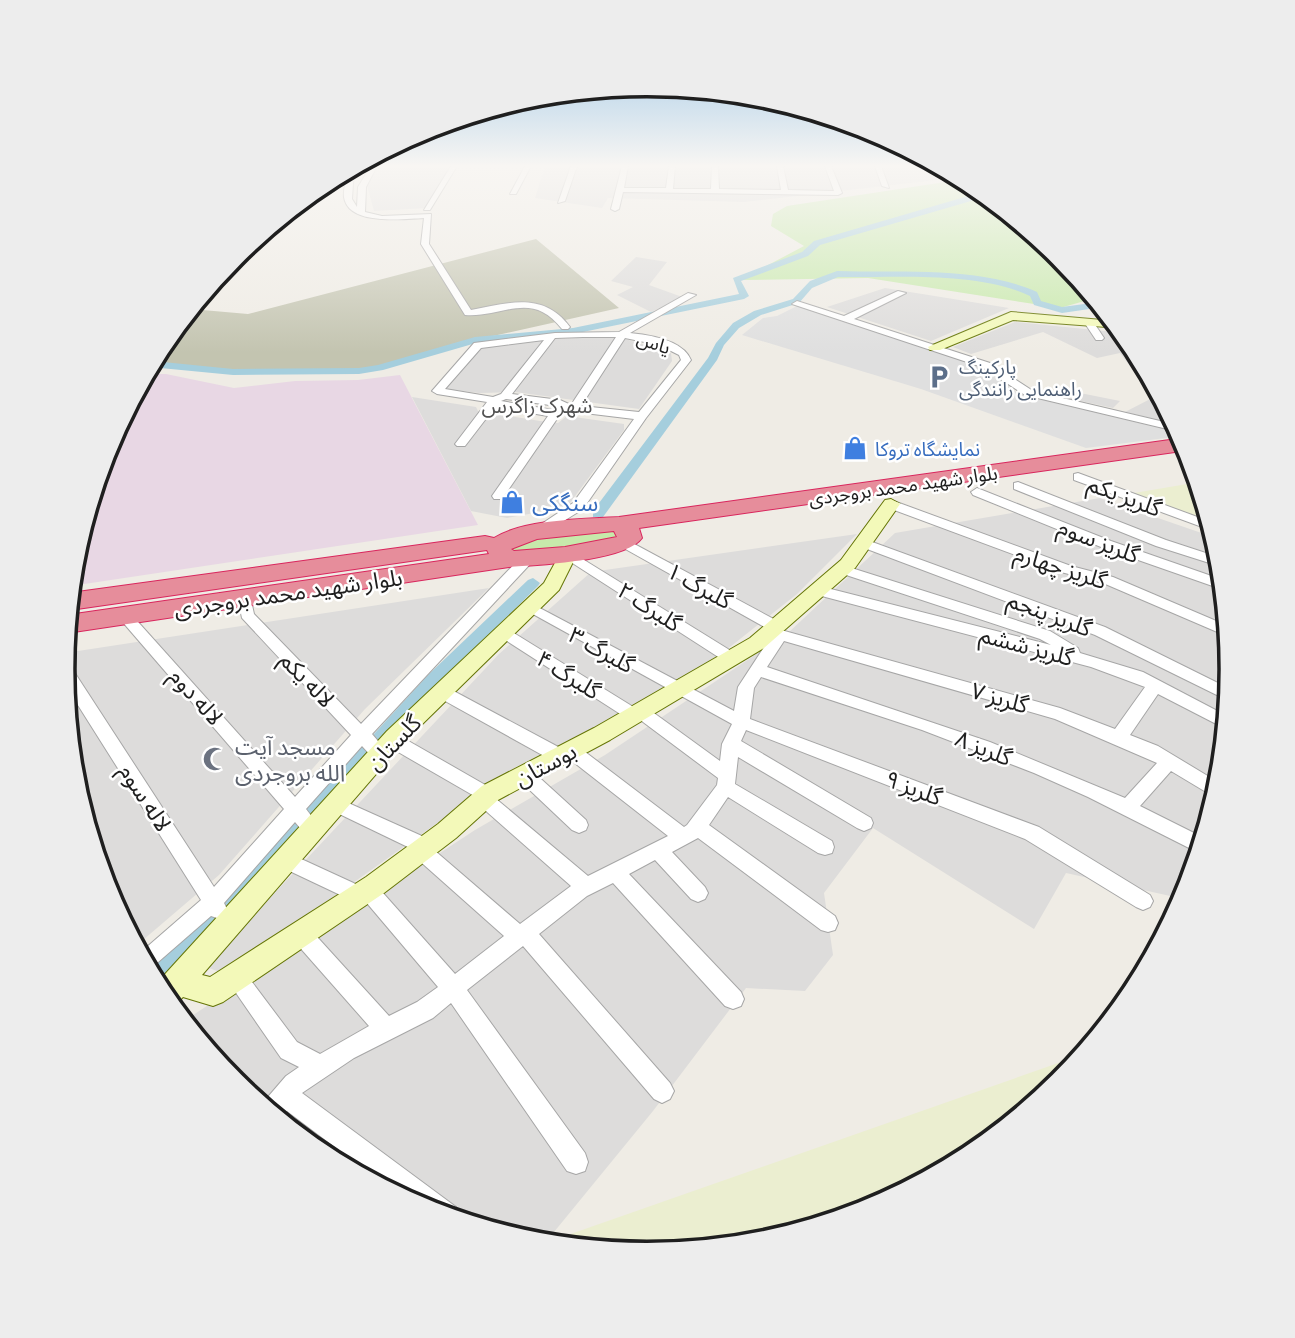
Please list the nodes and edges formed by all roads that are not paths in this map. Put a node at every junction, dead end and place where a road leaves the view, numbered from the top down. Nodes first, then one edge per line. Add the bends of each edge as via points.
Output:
1 (427, 228) edge
2 (901, 293) dead end
3 (691, 295) dead end
4 (797, 303) dead end
5 (844, 320) junction
6 (1089, 322) junction
7 (1103, 323) edge
8 (565, 327) dead end
9 (624, 332) junction
10 (552, 336) junction
11 (1099, 338) dead end
12 (935, 347) junction
13 (500, 398) junction
14 (565, 410) junction
15 (642, 416) junction
16 (1165, 426) edge
17 (461, 444) dead end
18 (1174, 446) edge
19 (1181, 463) edge
20 (1078, 477) junction
21 (1018, 486) junction
22 (977, 492) junction
23 (498, 496) dead end
24 (891, 504) junction
25 (578, 506) junction
26 (1200, 523) edge
27 (618, 531) junction
28 (864, 543) junction
29 (518, 547) junction
30 (568, 554) junction
31 (1209, 559) edge
32 (842, 569) junction
33 (1213, 581) edge
34 (819, 591) junction
35 (245, 599) junction
36 (79, 600) edge
37 (529, 608) junction
38 (125, 616) junction
39 (77, 623) edge
40 (1219, 628) edge
41 (775, 632) junction
42 (504, 634) junction
43 (731, 659) junction
44 (1088, 660) junction
45 (757, 670) junction
46 (1156, 685) junction
47 (76, 688) edge
48 (676, 689) junction
49 (1219, 690) edge
50 (442, 692) junction
51 (638, 713) junction
52 (1218, 718) edge
53 (741, 722) junction
54 (361, 734) junction
55 (1118, 737) junction
56 (731, 744) junction
57 (386, 747) junction
58 (565, 753) junction
59 (1169, 761) junction
60 (524, 774) junction
61 (727, 782) junction
62 (1208, 784) edge
63 (486, 797) junction
64 (335, 804) junction
65 (1129, 806) junction
66 (296, 808) junction
67 (864, 823) dead end
68 (579, 825) dead end
69 (313, 830) junction
70 (690, 832) junction
71 (1193, 841) edge
72 (825, 847) dead end
73 (424, 849) junction
74 (658, 850) junction
75 (286, 860) junction
76 (615, 872) junction
77 (586, 887) junction
78 (364, 892) junction
79 (698, 893) dead end
80 (1143, 901) dead end
81 (213, 902) junction
82 (828, 923) dead end
83 (228, 925) junction
84 (302, 934) junction
85 (522, 935) junction
86 (152, 956) edge
87 (236, 978) junction
88 (172, 987) edge
89 (453, 988) junction
90 (174, 989) edge
91 (733, 999) dead end
92 (386, 1029) junction
93 (321, 1067) junction
94 (662, 1091) dead end
95 (277, 1103) edge
96 (576, 1162) dead end
97 (400, 1185) edge

1 - 8 street via 425,244 468,313 536,304 548,308
2 - 5 street
3 - 9 street
4 - 5 street
5 - 12 street
6 - 7 street
6 - 11 street
6 - 12 street via 1011,316
9 - 10 street, یاس
9 - 14 street
9 - 15 street, یاس via 678,349 686,360
10 - 13 street
10 - 13 street, یاس via 478,345 437,391
12 - 16 street via 986,365 1029,393
13 - 14 street via 560,403
13 - 17 street
14 - 15 street
14 - 23 street
15 - 25 street, یاس
18 - 27 highway, بلوار شهید محمد بروجردی
19 - 20 highway, بلوار شهید محمد بروجردی
20 - 21 highway, بلوار شهید محمد بروجردی
20 - 26 street, گلریز یکم
21 - 22 highway, بلوار شهید محمد بروجردی
21 - 31 street
22 - 24 highway, بلوار شهید محمد بروجردی
22 - 33 street, گلریز سوم
24 - 27 highway, بلوار شهید محمد بروجردی
24 - 28 street, بوستان
24 - 40 street, گلریز چهارم via 1066,569 1108,580
25 - 27 street, گلبرگ ۱ via 586,516
25 - 29 street, گلستان
27 - 29 highway
27 - 30 highway
27 - 41 street, گلبرگ ۱
28 - 32 street, بوستان
28 - 49 street, گلریز پنجم via 1100,631
29 - 30 highway
29 - 35 highway, بلوار شهید محمد بروجردی
29 - 36 highway, بلوار شهید محمد بروجردی
29 - 54 street, گلستان
30 - 37 street, گلستان via 552,586
30 - 43 street, گلبرگ ۲
32 - 34 street, بوستان
32 - 44 street via 1045,635
34 - 41 street, بوستان
34 - 44 street, گلریز ششم
35 - 38 highway, بلوار شهید محمد بروجردی
35 - 54 street, لاله یکم via 247,615
37 - 42 street, گلستان
37 - 48 street, گلبرگ ۳
38 - 39 highway, بلوار شهید محمد بروجردی
38 - 66 street, لاله دوم
41 - 43 street, بوستان
41 - 45 street
41 - 55 street, گلریز ۷ via 1060,714
42 - 50 street, گلستان
42 - 51 street, گلبرگ ۴
43 - 48 street, بوستان
44 - 46 street, گلریز ششم
45 - 53 street via 746,687
45 - 65 street, گلریز ۸ via 977,743
46 - 52 street, گلریز ششم
46 - 55 street
47 - 81 street, لاله سوم
48 - 51 street, بوستان
48 - 53 street, گلریز ۹
50 - 57 street, گلستان
50 - 58 street
51 - 58 street, بوستان
51 - 61 street, گلبرگ ۴
53 - 56 street
53 - 80 street, گلریز ۹ via 1032,833
54 - 57 street, لاله یکم
54 - 66 street, گلستان
55 - 59 street, گلریز ۷
56 - 61 street
56 - 67 street
57 - 63 street, لاله یکم
57 - 64 street, گلستان
58 - 60 street, بوستان
58 - 70 street
59 - 62 street, گلریز ۷
59 - 65 street
60 - 63 street, بوستان
60 - 68 street
61 - 70 street
61 - 72 street, گلبرگ ۴
63 - 73 street, بوستان
63 - 77 street, لاله یکم
64 - 69 street, گلستان
64 - 73 street
65 - 71 street, گلریز ۸
66 - 69 street, لاله دوم
66 - 81 street, گلستان
69 - 75 street, گلستان
70 - 74 street
70 - 82 street
73 - 78 street, بوستان
73 - 85 street
74 - 76 street
74 - 79 street
75 - 78 street
75 - 83 street, گلستان
76 - 77 street
76 - 91 street
77 - 85 street
78 - 84 street, بوستان
78 - 89 street
81 - 83 street, لاله سوم
81 - 86 street, گلستان
83 - 88 street, گلستان
84 - 87 street, بوستان
84 - 92 street
85 - 89 street
85 - 94 street
87 - 90 street, بوستان via 213,992
87 - 93 street via 289,1050
89 - 92 street via 425,1010
89 - 96 street
92 - 93 street
93 - 95 street via 294,1084
95 - 97 street

